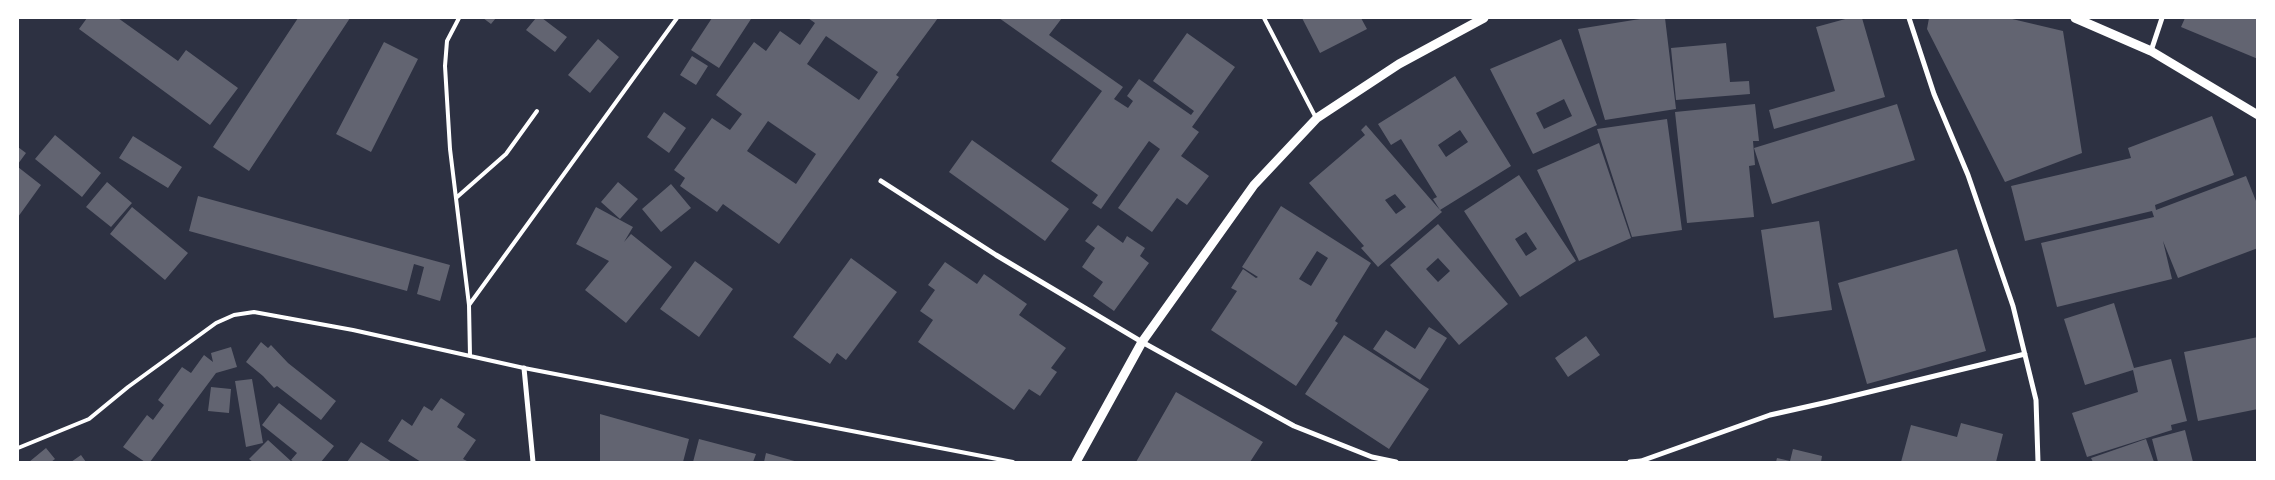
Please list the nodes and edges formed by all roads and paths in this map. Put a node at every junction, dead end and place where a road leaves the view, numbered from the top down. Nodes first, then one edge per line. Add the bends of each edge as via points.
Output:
1 (459, 18) edge
2 (677, 18) edge
3 (1264, 18) edge
4 (1484, 18) edge
5 (1909, 18) edge
6 (2075, 18) edge
7 (2162, 18) edge
8 (2151, 50) junction
9 (537, 111) dead end
10 (2258, 115) edge
11 (1316, 118) junction
12 (881, 181) dead end
13 (456, 198) junction
14 (469, 305) junction
15 (1142, 342) junction
16 (2025, 354) junction
17 (470, 356) junction
18 (524, 368) junction
19 (18, 448) edge
20 (533, 462) edge
21 (1013, 462) edge
22 (1076, 462) edge
23 (1396, 462) edge
24 (1630, 462) edge
25 (2038, 462) edge

1 - 13 lane via 447,41 445,66
2 - 14 lane
3 - 11 lane
4 - 11 street via 1399,64
5 - 16 street via 1934,94 1968,175 2013,306
6 - 8 street
7 - 8 street
8 - 10 street
9 - 13 lane via 506,154
11 - 15 street via 1254,185
12 - 15 street via 996,255
13 - 14 lane
14 - 17 lane
15 - 22 street
15 - 23 street via 1294,426 1372,457
16 - 24 street via 1770,415 1641,461
16 - 25 street via 2036,400
17 - 18 lane
17 - 19 lane via 254,312 234,315 216,323 128,387 89,420
18 - 20 street
18 - 21 lane

